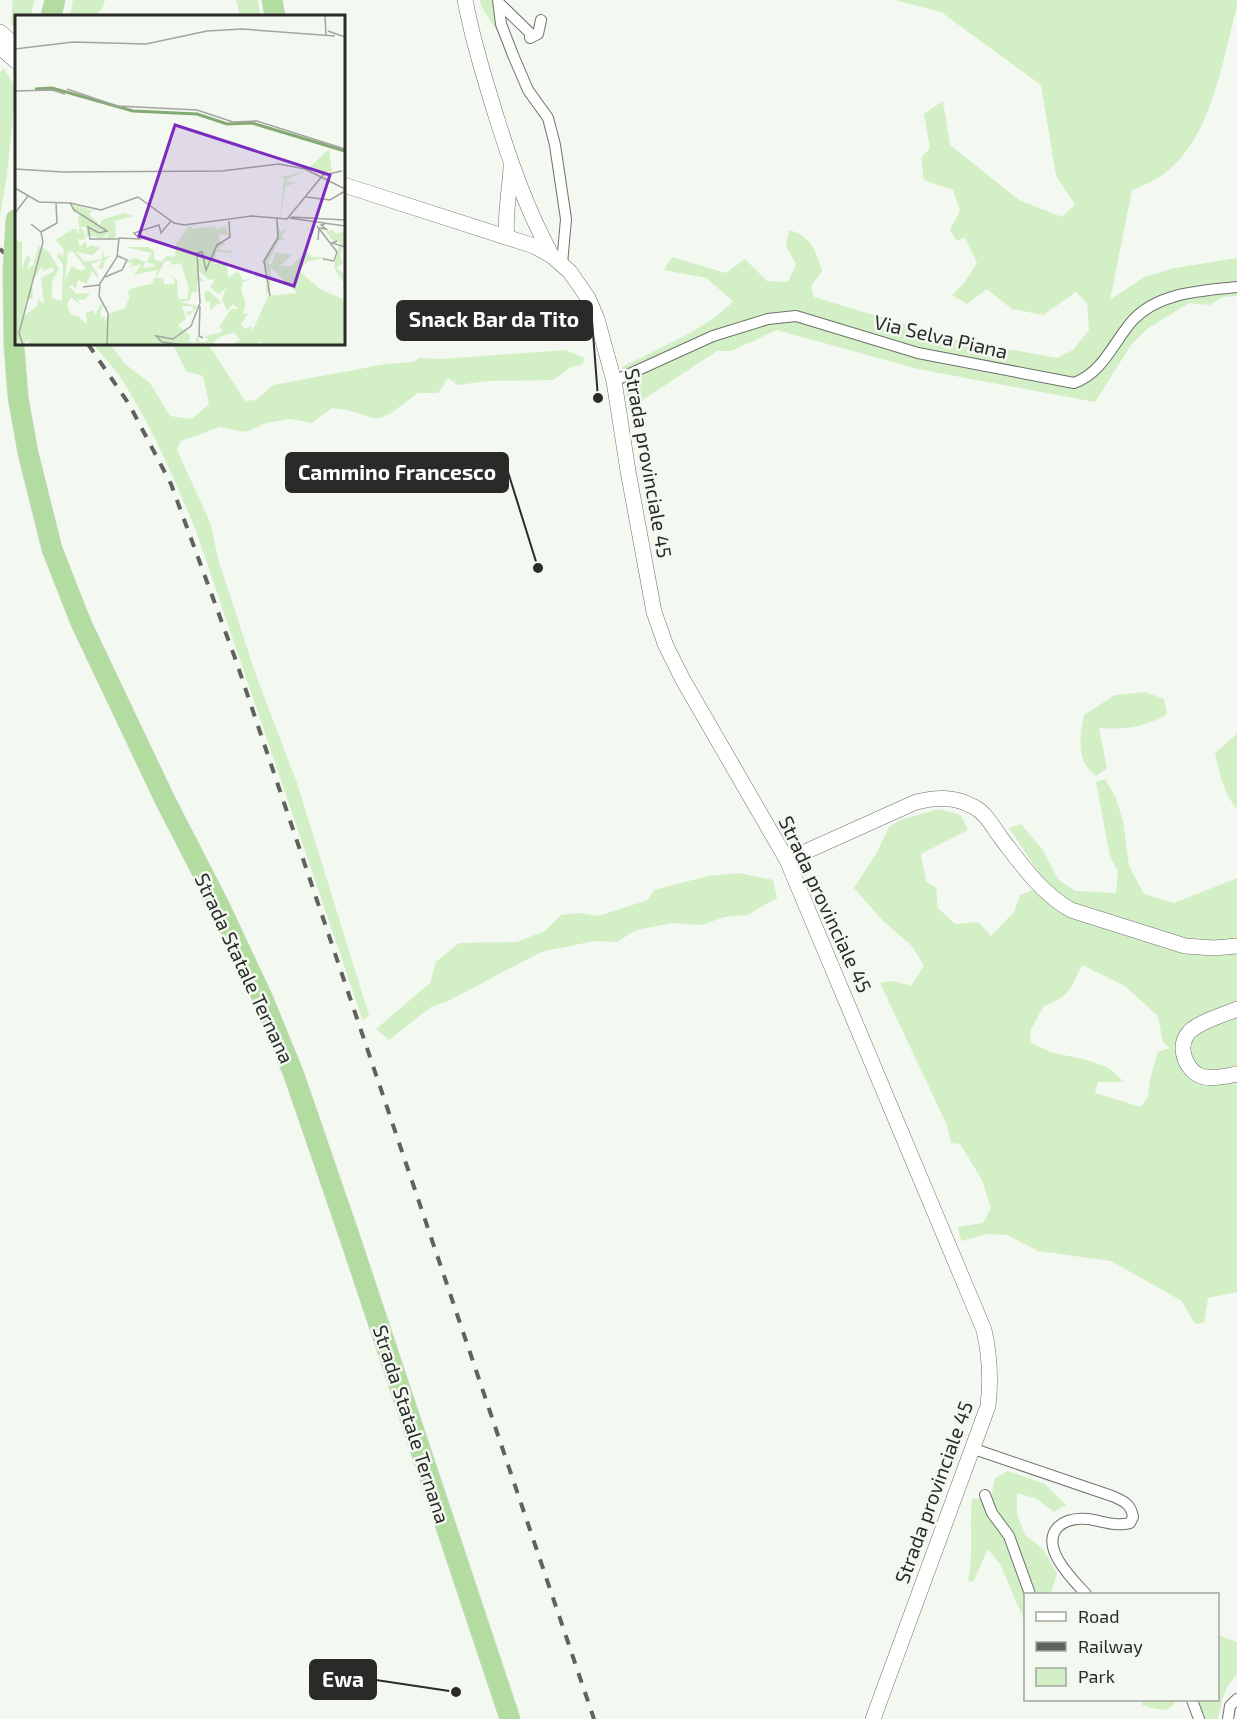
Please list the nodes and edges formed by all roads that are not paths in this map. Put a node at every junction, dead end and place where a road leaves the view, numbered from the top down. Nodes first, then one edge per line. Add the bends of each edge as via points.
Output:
1 (55, 0) edge
2 (272, 0) edge
3 (465, 0) edge
4 (499, 2) edge
5 (51, 15) edge
6 (275, 15) edge
7 (541, 20) dead end
8 (0, 32) edge
9 (15, 45) edge
10 (0, 47) edge
11 (15, 60) edge
12 (511, 164) junction
13 (345, 185) edge
14 (529, 210) junction
15 (508, 212) junction
16 (479, 227) junction
17 (15, 236) edge
18 (511, 238) junction
19 (557, 260) junction
20 (1237, 287) edge
21 (614, 381) junction
22 (788, 860) junction
23 (1237, 946) edge
24 (1237, 1009) edge
25 (1237, 1074) edge
26 (974, 1449) junction
27 (985, 1495) dead end
28 (1030, 1593) edge
29 (1085, 1593) edge
30 (1237, 1699) edge
31 (1192, 1701) edge
32 (510, 1719) edge
33 (873, 1719) edge
34 (1199, 1719) edge
35 (1228, 1719) edge

1 - 5 highway
2 - 6 highway
3 - 12 main road via 475,47
4 - 7 street via 530,33 530,38 538,34
4 - 19 street via 501,24 513,55 528,90 548,118 555,145 566,219
8 - 9 main road
10 - 11 main road
12 - 14 main road
12 - 15 main road
13 - 16 main road, Strada provinciale 45
14 - 18 main road via 523,230
14 - 19 main road
15 - 16 main road
15 - 18 main road via 505,226
16 - 18 main road, Strada provinciale 45
17 - 32 highway, Strada Statale Ternana, bridge via 14,346 18,397 52,549 81,623 218,903 294,1075
18 - 19 main road, Strada provinciale 45
19 - 21 main road, Strada provinciale 45 via 588,298
20 - 21 street, Via Selva Piana via 1170,297 1148,308 1134,319 1093,373 1074,383 918,353 796,316 768,319 713,336
21 - 22 main road, Strada provinciale 45 via 654,612 666,646
22 - 23 main road via 916,802 950,798 984,814 1041,888 1071,910 1185,946
22 - 26 main road, Strada provinciale 45 via 984,1330 991,1380 988,1407
24 - 25 main road via 1195,1027 1186,1035 1183,1056 1202,1077
26 - 29 street via 1112,1496 1132,1508 1130,1523 1068,1520 1054,1533 1056,1556
26 - 33 main road, Strada provinciale 45
27 - 28 street via 992,1513 1009,1536
30 - 35 street via 1230,1706
31 - 34 street

